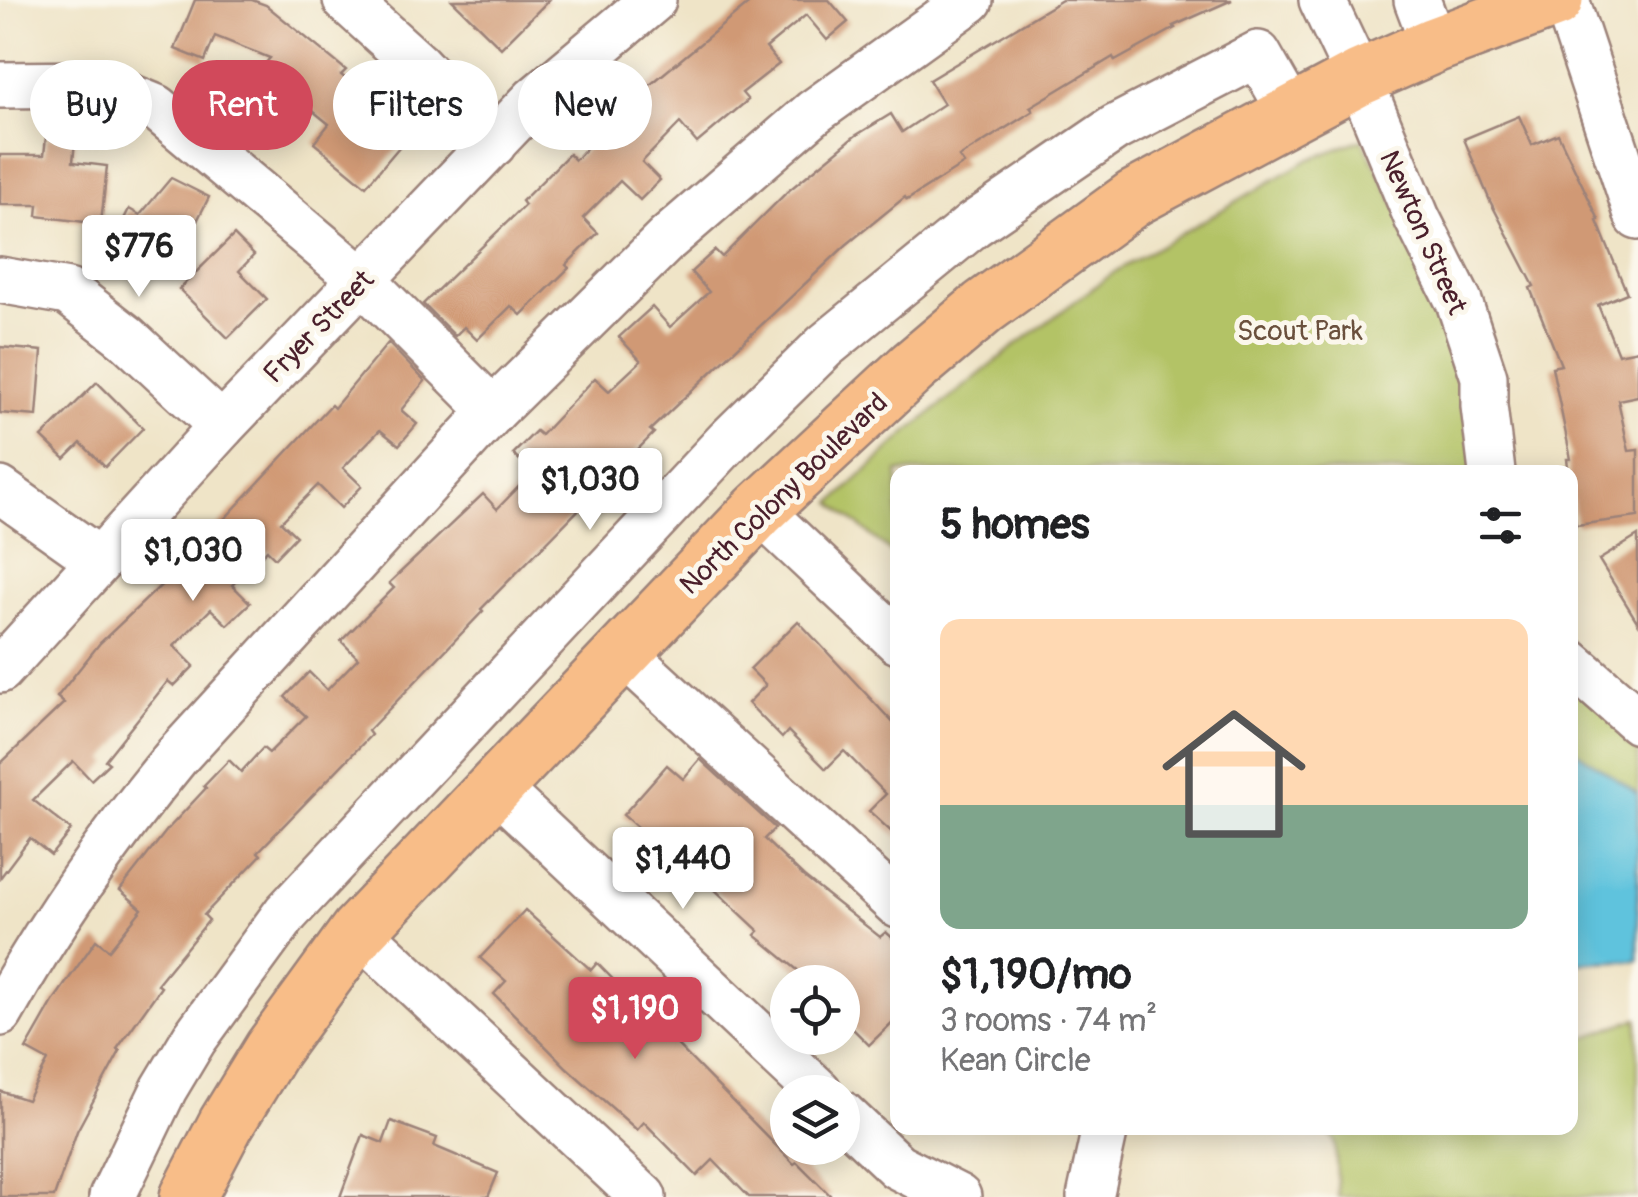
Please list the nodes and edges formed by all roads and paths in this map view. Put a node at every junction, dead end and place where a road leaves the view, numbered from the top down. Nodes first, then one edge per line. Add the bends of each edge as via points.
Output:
1 (346, 0) edge
2 (970, 0) edge
3 (1322, 0) edge
4 (1555, 0) edge
5 (1566, 0) edge
6 (637, 5) edge
7 (1426, 22) edge
8 (412, 60) edge
9 (1358, 78) junction
10 (0, 85) edge
11 (1291, 112) junction
12 (498, 138) edge
13 (486, 150) edge
14 (1638, 217) edge
15 (0, 280) edge
16 (362, 280) junction
17 (493, 411) junction
18 (222, 426) junction
19 (1491, 465) edge
20 (0, 490) edge
21 (759, 510) junction
22 (99, 560) junction
23 (890, 633) edge
24 (623, 653) junction
25 (1578, 669) edge
26 (0, 670) edge
27 (1638, 721) edge
28 (495, 786) junction
29 (890, 897) edge
30 (358, 931) junction
31 (0, 1013) edge
32 (802, 1075) edge
33 (860, 1131) edge
34 (1103, 1135) edge
35 (112, 1197) edge
36 (188, 1197) edge
37 (642, 1197) edge
38 (958, 1197) edge
39 (1090, 1197) edge

1 - 8 street
2 - 17 street via 744,169
3 - 9 street, Newton Street
4 - 7 main road, North Colony Boulevard
5 - 14 street
6 - 12 street, Fryer Street
7 - 9 main road, North Colony Boulevard
9 - 11 main road, North Colony Boulevard
9 - 19 street, Newton Street via 1484,376
10 - 16 street via 98,84 158,108
11 - 21 main road, North Colony Boulevard via 1134,198 984,307
11 - 35 street via 1258,54 1068,160 974,225 825,346 286,913 194,1039
13 - 16 street, Fryer Street
15 - 18 street via 68,292
16 - 17 street
16 - 18 street, Fryer Street
17 - 31 street via 130,813 42,939
18 - 22 street, Fryer Street
20 - 22 street
21 - 23 street
21 - 24 main road, North Colony Boulevard
22 - 26 street, Fryer Street
24 - 28 main road, North Colony Boulevard
24 - 29 street
25 - 27 street
28 - 30 main road, North Colony Boulevard
28 - 32 street
30 - 36 main road, North Colony Boulevard via 272,1049
30 - 37 street
33 - 38 street via 897,1166
34 - 39 street

